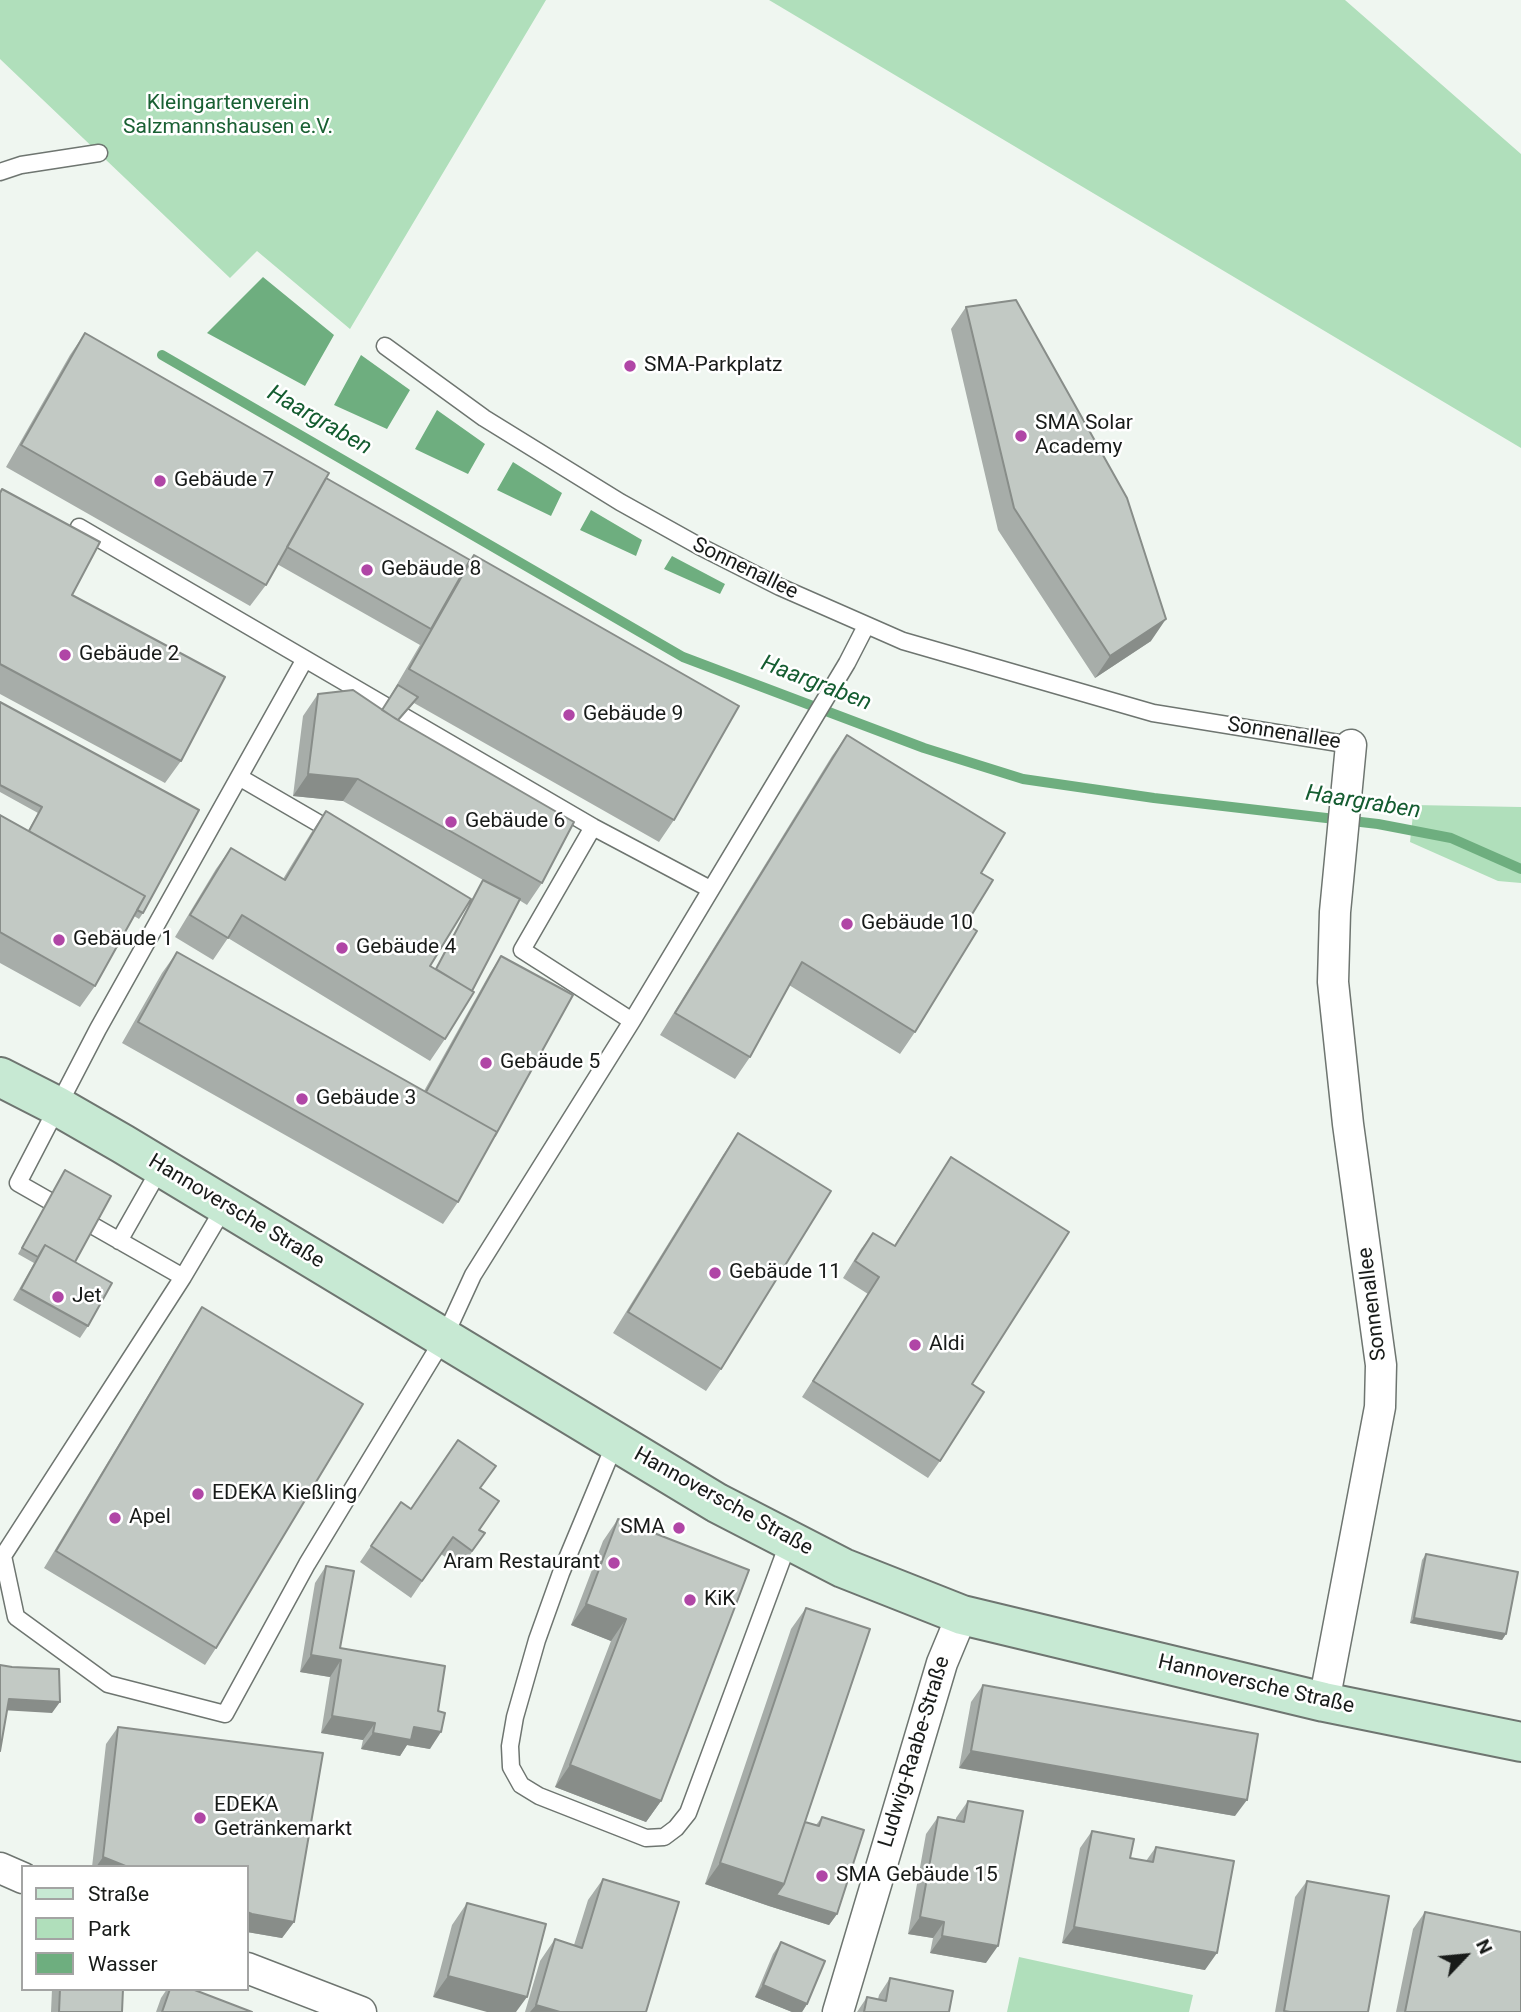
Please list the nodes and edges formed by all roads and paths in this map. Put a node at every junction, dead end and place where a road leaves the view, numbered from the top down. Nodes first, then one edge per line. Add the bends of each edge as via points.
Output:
1 (99, 153) dead end
2 (0, 172) edge
3 (385, 346) dead end
4 (79, 527) edge
5 (866, 626) junction
6 (305, 659) junction
7 (1351, 745) joint
8 (239, 777) junction
9 (593, 827) junction
10 (346, 839) edge
11 (710, 889) junction
12 (632, 1021) junction
13 (0, 1077) edge
14 (57, 1106) junction
15 (160, 1167) junction
16 (225, 1206) junction
17 (119, 1241) junction
18 (183, 1278) junction
19 (444, 1338) junction
20 (616, 1441) junction
21 (789, 1541) junction
22 (962, 1615) junction
23 (1324, 1702) junction
24 (1521, 1742) edge
25 (0, 1868) edge
26 (21, 1877) edge
27 (248, 1968) edge
28 (361, 2012) edge
29 (838, 2012) edge

1 - 2 lane
3 - 5 lane, Sonnenallee via 484,418 620,502 699,547
4 - 6 lane
5 - 7 lane, Sonnenallee via 903,642 1153,713
5 - 11 lane
6 - 8 lane
6 - 9 lane
7 - 23 street, Sonnenallee via 1333,982 1381,1365 1380,1407
8 - 10 lane
8 - 14 lane via 182,865
9 - 11 lane
9 - 12 lane via 522,950
11 - 12 lane
12 - 19 lane via 473,1275
13 - 14 main road, Hannoversche Straße
14 - 15 main road, Hannoversche Straße
14 - 17 lane via 18,1183
15 - 16 main road, Hannoversche Straße
15 - 17 lane
16 - 18 lane
16 - 19 main road, Hannoversche Straße
17 - 18 lane
18 - 19 lane via 3,1556 16,1617 108,1684 225,1714 307,1564
19 - 20 main road, Hannoversche Straße
20 - 21 main road, Hannoversche Straße
20 - 21 lane via 549,1606 515,1717 511,1767 521,1785 539,1796 646,1838 664,1837 676,1828 688,1813
21 - 22 main road, Hannoversche Straße via 843,1569
22 - 23 main road, Hannoversche Straße
22 - 29 street, Ludwig-Raabe-Straße via 942,1663
23 - 24 main road, Hannoversche Straße
25 - 26 street
27 - 28 street

